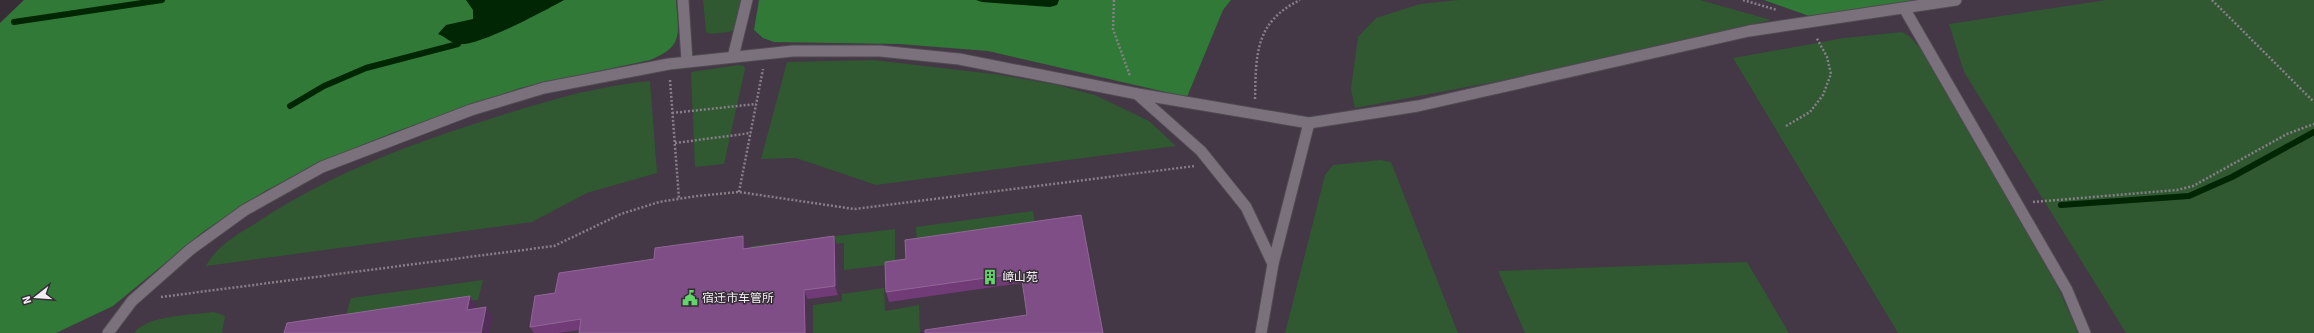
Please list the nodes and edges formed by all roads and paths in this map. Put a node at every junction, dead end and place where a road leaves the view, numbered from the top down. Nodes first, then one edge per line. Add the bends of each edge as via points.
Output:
1 (683, 0) edge
2 (747, 0) edge
3 (1114, 0) edge
4 (1300, 0) edge
5 (1743, 0) edge
6 (1956, 0) edge
7 (2212, 0) edge
8 (1904, 8) junction
9 (1782, 12) dead end
10 (1805, 22) junction
11 (766, 53) junction
12 (733, 57) junction
13 (687, 61) junction
14 (669, 64) junction
15 (1138, 94) junction
16 (2314, 102) edge
17 (756, 104) junction
18 (672, 113) junction
19 (1254, 114) junction
20 (1310, 123) junction
21 (2314, 124) edge
22 (1786, 126) dead end
23 (750, 133) junction
24 (675, 143) junction
25 (1212, 164) junction
26 (739, 192) junction
27 (679, 199) junction
28 (2017, 204) junction
29 (1273, 264) junction
30 (132, 301) junction
31 (108, 333) edge
32 (1261, 333) edge
33 (2086, 333) edge

1 - 13 lane
2 - 12 lane
3 - 15 path via 1114,30
4 - 19 path via 1280,10 1264,29 1256,70
5 - 9 path
6 - 8 lane
7 - 16 path
8 - 10 lane
8 - 28 lane
10 - 20 lane via 1750,31 1418,106
10 - 22 path via 1827,56 1831,74 1823,96 1810,112
11 - 12 lane
11 - 15 lane via 880,51 959,59
11 - 17 path
12 - 13 lane
13 - 14 lane
14 - 18 path
14 - 30 lane via 544,88 387,140 322,167 244,210 191,249
15 - 19 lane
15 - 25 lane
17 - 18 path
17 - 23 path
18 - 24 path
19 - 20 lane
20 - 29 lane
21 - 28 path via 2287,134 2192,186 2177,190
23 - 24 path
23 - 26 path
24 - 27 path
25 - 26 path via 854,209
25 - 29 lane via 1246,207
26 - 27 path
27 - 30 path via 659,202 621,214 554,246
28 - 33 lane via 2066,290
29 - 32 lane
30 - 31 lane

